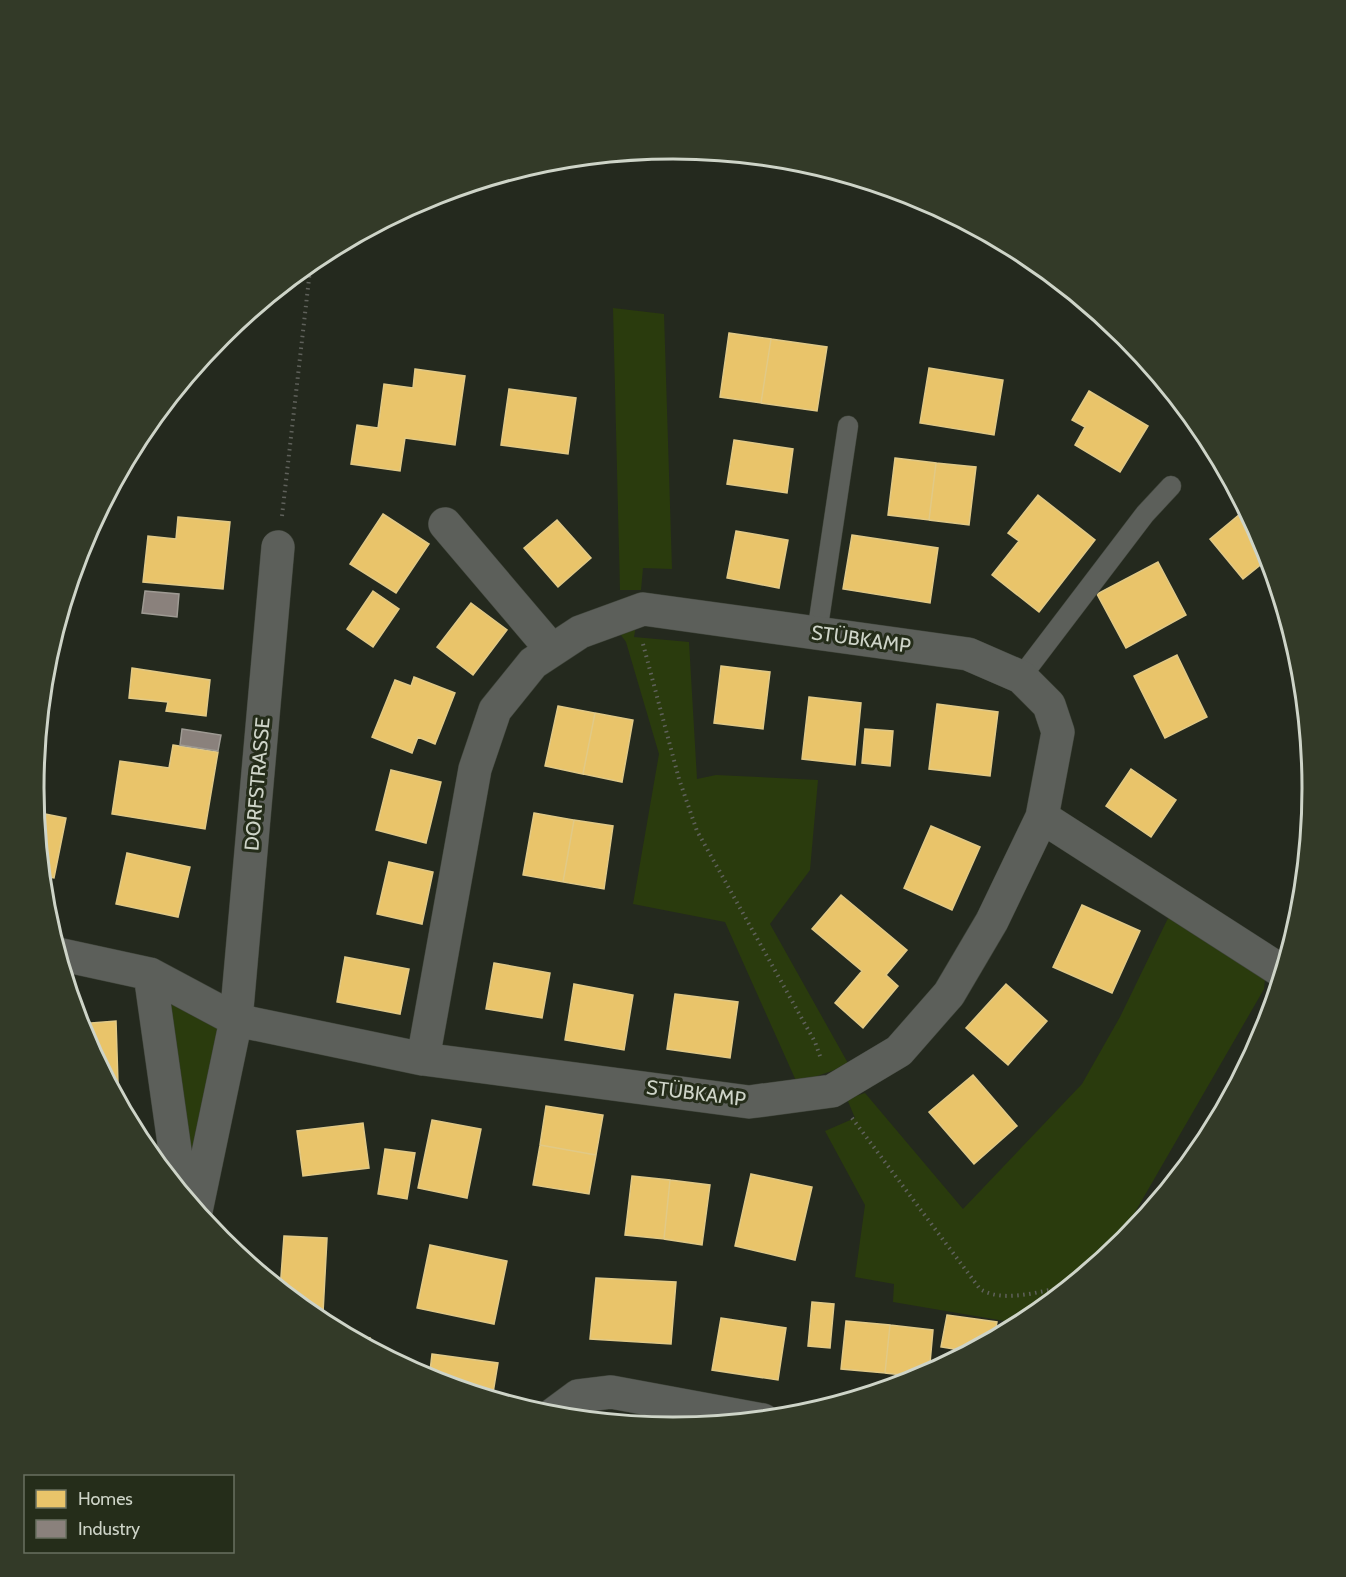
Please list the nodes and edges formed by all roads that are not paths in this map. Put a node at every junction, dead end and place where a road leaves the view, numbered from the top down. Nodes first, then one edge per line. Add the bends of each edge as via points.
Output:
1 (848, 426) dead end
2 (1171, 486) dead end
3 (445, 524) dead end
4 (278, 547) road end
5 (817, 633) junction
6 (552, 650) junction
7 (1021, 677) junction
8 (1042, 817) junction
9 (66, 956) edge
10 (1276, 968) edge
11 (150, 974) junction
12 (236, 1020) junction
13 (423, 1059) junction
14 (179, 1178) edge
15 (198, 1202) edge
16 (562, 1408) edge
17 (735, 1415) edge

1 - 5 lane
2 - 7 lane via 1145,514
3 - 6 street
4 - 12 street, DORFSTRASSE
5 - 6 street, STÜBKAMP via 643,609 580,633
5 - 7 street, STÜBKAMP via 968,654
6 - 13 street, STÜBKAMP via 533,663 495,710 475,769
7 - 8 street, STÜBKAMP via 1049,705 1058,732
8 - 10 street
8 - 13 street, STÜBKAMP via 992,921 950,994 899,1051 832,1091 749,1102
9 - 11 street
11 - 12 street
11 - 14 street
12 - 13 street, STÜBKAMP
12 - 15 street, DORFSTRASSE
16 - 17 street via 578,1396 611,1392

